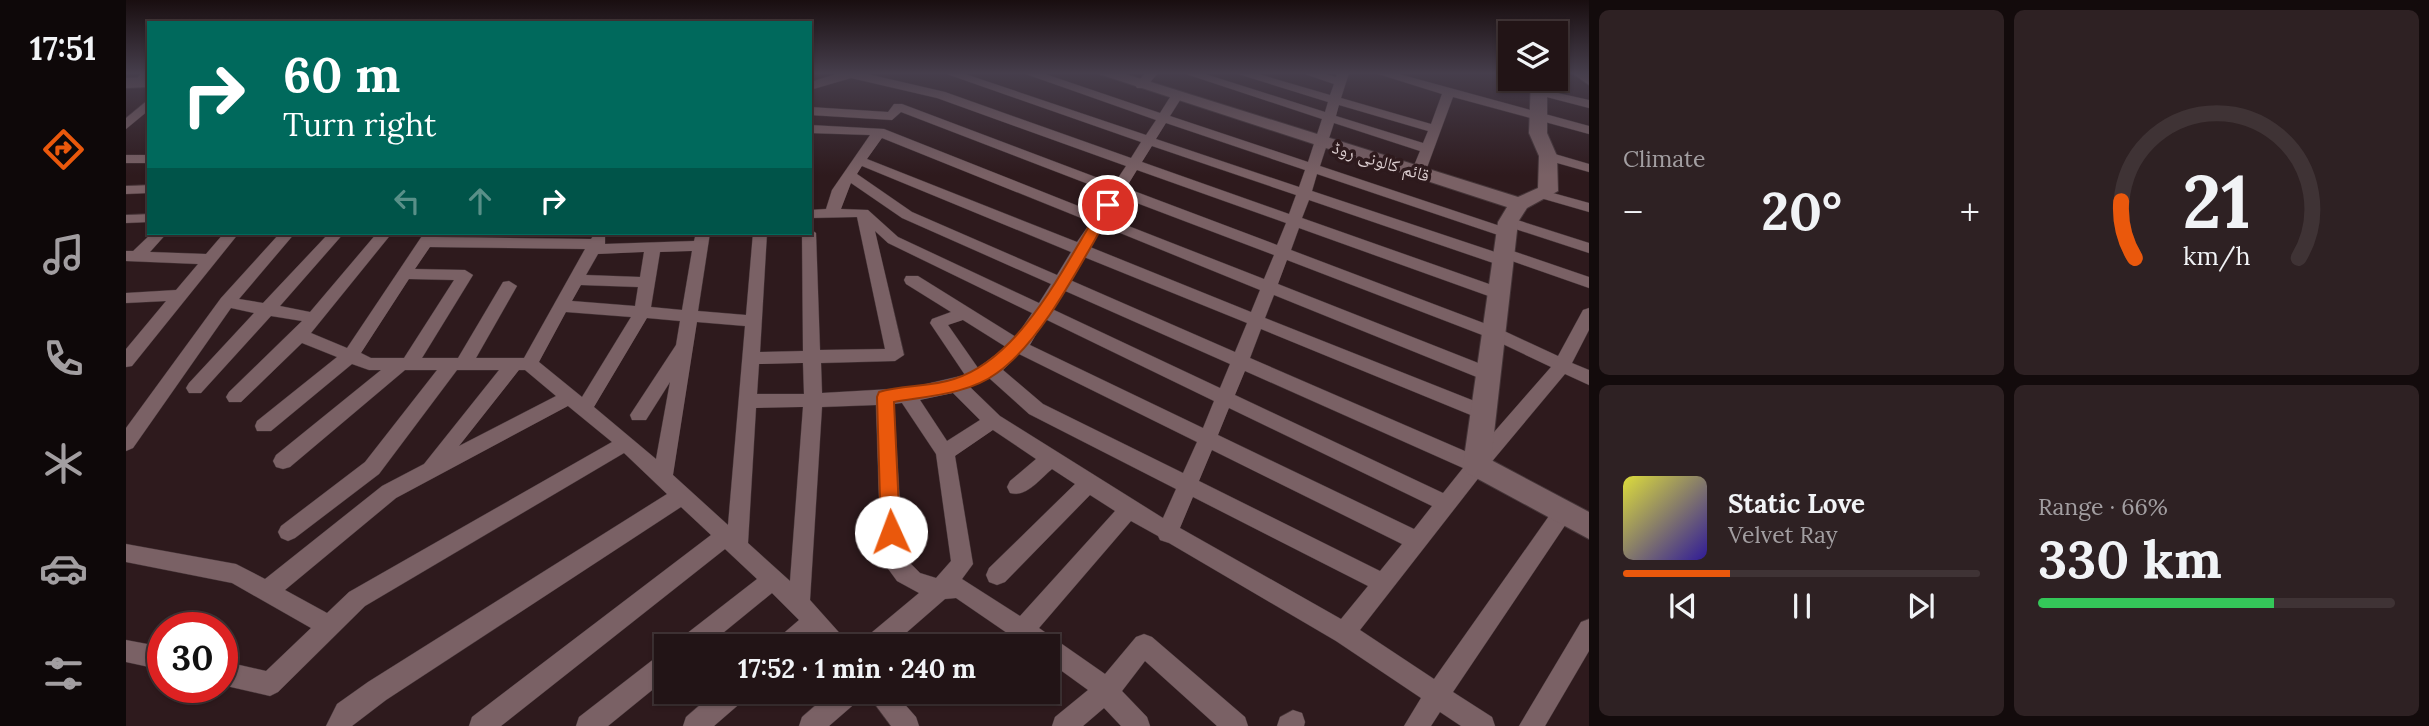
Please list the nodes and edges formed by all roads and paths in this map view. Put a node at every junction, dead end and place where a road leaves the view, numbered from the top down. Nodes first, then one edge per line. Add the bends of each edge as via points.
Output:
1 (974, 107) edge
2 (1049, 107) edge
3 (1127, 107) edge
4 (1170, 107) edge
5 (1207, 107) edge
6 (1328, 107) edge
7 (1330, 107) edge
8 (1443, 107) edge
9 (1503, 107) edge
10 (1539, 107) edge
11 (1333, 108) junction
12 (147, 109) edge
13 (812, 111) edge
14 (128, 116) edge
15 (1539, 117) junction
16 (1162, 119) junction
17 (812, 129) edge
18 (1435, 129) junction
19 (1589, 130) edge
20 (879, 132) junction
21 (1148, 141) junction
22 (1322, 143) junction
23 (1428, 149) junction
24 (1548, 156) junction
25 (126, 159) edge
26 (147, 159) edge
27 (859, 160) junction
28 (1134, 164) junction
29 (1589, 168) edge
30 (1312, 169) junction
31 (1418, 173) junction
32 (849, 175) junction
33 (147, 189) edge
34 (126, 190) edge
35 (1117, 190) junction
36 (1303, 194) junction
37 (1542, 194) junction
38 (1589, 208) edge
39 (832, 213) junction
40 (863, 213) junction
41 (812, 214) edge
42 (147, 218) edge
43 (126, 219) edge
44 (1099, 219) junction
45 (1292, 220) junction
46 (158, 235) edge
47 (230, 235) edge
48 (286, 235) edge
49 (335, 235) edge
50 (383, 235) edge
51 (760, 235) edge
52 (810, 235) edge
53 (1509, 235) junction
54 (428, 237) edge
55 (702, 239) edge
56 (598, 242) edge
57 (653, 247) junction
58 (1589, 248) edge
59 (1080, 249) junction
60 (1281, 252) junction
61 (132, 256) edge
62 (210, 259) junction
63 (404, 274) junction
64 (577, 280) junction
65 (912, 280) dead end
66 (647, 282) junction
67 (1060, 282) junction
68 (1589, 283) edge
69 (509, 286) dead end
70 (1269, 287) junction
71 (1500, 294) junction
72 (180, 295) junction
73 (126, 298) edge
74 (227, 302) junction
75 (562, 306) junction
76 (268, 308) junction
77 (1042, 311) junction
78 (642, 312) junction
79 (964, 313) junction
80 (1589, 314) edge
81 (690, 316) junction
82 (314, 318) junction
83 (1256, 320) junction
84 (752, 321) junction
85 (1496, 334) junction
86 (300, 335) junction
87 (134, 343) edge
88 (685, 344) junction
89 (1017, 346) junction
90 (350, 356) junction
91 (752, 358) junction
92 (813, 358) junction
93 (126, 361) edge
94 (1241, 361) junction
95 (405, 364) junction
96 (457, 364) junction
97 (521, 364) junction
98 (1562, 366) junction
99 (983, 373) junction
100 (1490, 375) junction
101 (1589, 378) edge
102 (956, 385) junction
103 (195, 388) dead end
104 (907, 395) junction
105 (235, 397) dead end
106 (885, 397) junction
107 (1225, 398) junction
108 (813, 399) junction
109 (578, 401) junction
110 (749, 401) junction
111 (1485, 412) junction
112 (639, 415) dead end
113 (993, 421) junction
114 (264, 426) dead end
115 (1208, 439) junction
116 (126, 443) edge
117 (626, 443) junction
118 (945, 458) junction
119 (1051, 458) junction
120 (284, 461) dead end
121 (1477, 465) junction
122 (428, 471) junction
123 (663, 477) junction
124 (1089, 483) junction
125 (1188, 485) junction
126 (1017, 487) dead end
127 (682, 495) junction
128 (1447, 504) junction
129 (1129, 509) junction
130 (1563, 512) junction
131 (1589, 526) edge
132 (288, 532) dead end
133 (1167, 534) junction
134 (732, 541) junction
135 (1417, 541) junction
136 (126, 553) edge
137 (997, 575) dead end
138 (773, 579) junction
139 (1383, 583) junction
140 (939, 590) junction
141 (267, 591) junction
142 (807, 612) junction
143 (330, 626) junction
144 (1022, 630) junction
145 (1589, 630) edge
146 (1344, 633) junction
147 (704, 634) edge
148 (793, 634) edge
149 (826, 634) edge
150 (887, 634) edge
151 (1028, 634) edge
152 (126, 651) edge
153 (147, 656) edge
154 (1060, 656) edge
155 (654, 673) edge
156 (238, 677) edge
157 (1107, 690) junction
158 (1437, 695) junction
159 (720, 704) edge
160 (836, 704) edge
161 (888, 704) edge
162 (338, 726) edge
163 (481, 726) edge
164 (588, 726) edge
165 (695, 726) edge
166 (811, 726) edge
167 (907, 726) edge
168 (1064, 726) edge
169 (1138, 726) edge
170 (1236, 726) edge
171 (1416, 726) edge
172 (1483, 726) edge
173 (1531, 726) edge

1 - 28 street
2 - 21 street
3 - 16 street
4 - 16 street
5 - 22 street, قائم کالونی روڈ
6 - 11 street
7 - 11 street
8 - 18 street
9 - 15 street
10 - 15 street
11 - 18 street
11 - 22 street
11 - 23 street
12 - 14 street
13 - 35 street via 892,116 898,107
15 - 19 street
15 - 24 street via 1538,133
16 - 21 street
16 - 30 street
17 - 20 street
18 - 23 street
20 - 27 street
20 - 44 street
21 - 28 street
21 - 36 street
22 - 30 street
22 - 31 street, قائم کالونی روڈ
23 - 31 street
24 - 29 street
24 - 37 street via 1548,191
25 - 26 street
27 - 32 street
27 - 59 street
28 - 35 street
28 - 45 street
30 - 36 street
30 - 53 street
31 - 53 street, قائم کالونی روڈ
32 - 39 street
32 - 67 street via 907,215
33 - 34 street
35 - 44 street
35 - 60 street
36 - 45 street
36 - 53 street
37 - 38 street
37 - 53 street
39 - 40 street
39 - 41 street
40 - 77 street via 893,240
40 - 92 street via 895,355
42 - 43 street
44 - 59 street
44 - 70 street
45 - 60 street
45 - 71 street
46 - 61 street
47 - 62 street
48 - 74 street
49 - 76 street
50 - 82 street
51 - 84 street
52 - 92 street
53 - 58 street
53 - 68 street
53 - 71 street
54 - 56 street
54 - 63 street
55 - 57 street
55 - 81 street
56 - 57 street
56 - 64 street
57 - 66 street
59 - 67 street
59 - 83 street
60 - 70 street
60 - 85 street
61 - 62 street
62 - 72 street
63 - 90 street
63 - 95 street via 465,275
64 - 66 street
64 - 75 street
65 - 79 street
66 - 78 street
67 - 77 street
67 - 94 street
69 - 96 street
70 - 83 street
70 - 100 street
71 - 85 street
72 - 73 street
72 - 87 street
74 - 76 street
74 - 116 street
75 - 78 street
75 - 97 street
76 - 82 street
76 - 103 street
77 - 89 street
77 - 107 street
78 - 81 street
78 - 109 street
79 - 89 street
79 - 99 street via 938,323
80 - 98 street
81 - 84 street
81 - 88 street
82 - 86 street
83 - 94 street
83 - 111 street
84 - 91 street
85 - 98 street
85 - 100 street
86 - 90 street
86 - 105 street
87 - 93 street
88 - 112 street
88 - 123 street
89 - 99 street
89 - 115 street
90 - 95 street via 369,364
90 - 114 street
91 - 92 street
91 - 110 street
92 - 108 street
94 - 107 street
94 - 121 street
95 - 96 street
95 - 120 street
96 - 97 street
96 - 132 street via 372,468
97 - 109 street
97 - 122 street
98 - 101 street
98 - 121 street
99 - 102 street
99 - 125 street via 1036,409
100 - 111 street
102 - 104 street
102 - 113 street
104 - 106 street
104 - 118 street
106 - 108 street
106 - 140 street via 892,559 901,575
107 - 115 street
107 - 128 street
108 - 110 street
108 - 142 street
109 - 117 street
109 - 122 street
110 - 134 street
111 - 121 street
113 - 118 street via 947,451
113 - 119 street
115 - 125 street
115 - 135 street
117 - 123 street
117 - 143 street via 357,599
118 - 140 street via 962,564
119 - 124 street
119 - 126 street
121 - 128 street
121 - 130 street
122 - 141 street via 389,492
123 - 127 street
124 - 129 street
124 - 137 street
125 - 133 street
125 - 139 street
127 - 134 street
127 - 162 street via 377,691 346,713
128 - 135 street
129 - 133 street
129 - 144 street
130 - 131 street
130 - 158 street
133 - 146 street
134 - 138 street
134 - 163 street
135 - 139 street
136 - 141 street via 236,574
138 - 142 street
138 - 147 street
139 - 146 street
140 - 144 street via 959,587
140 - 150 street
141 - 143 street
142 - 148 street
142 - 149 street
143 - 156 street via 270,684
144 - 151 street
145 - 173 street
146 - 158 street
152 - 153 street
154 - 157 street
155 - 164 street
157 - 168 street
157 - 169 street
157 - 170 street via 1144,645
158 - 171 street
158 - 172 street
159 - 165 street
160 - 166 street
161 - 167 street

